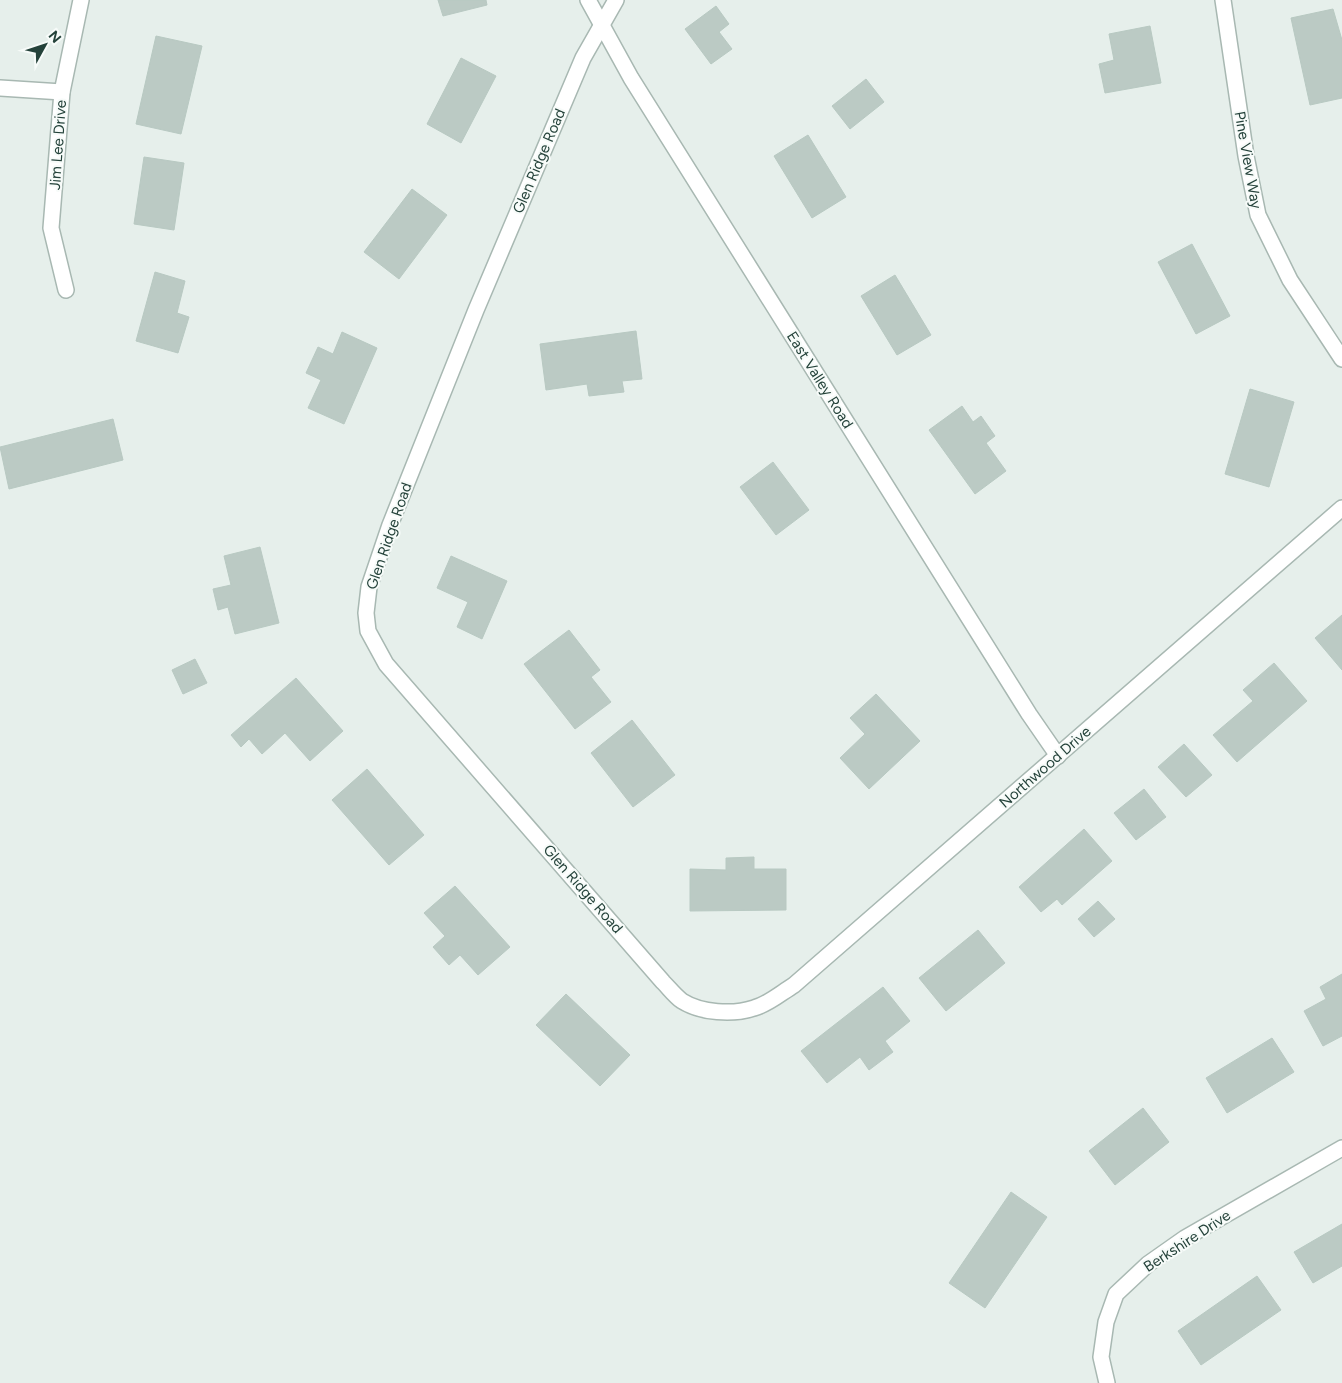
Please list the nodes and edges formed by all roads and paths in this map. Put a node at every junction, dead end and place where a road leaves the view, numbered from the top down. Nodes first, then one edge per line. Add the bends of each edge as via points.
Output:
1 (81, 0) edge
2 (588, 0) edge
3 (616, 0) edge
4 (1223, 0) edge
5 (602, 25) junction
6 (0, 88) edge
7 (62, 92) junction
8 (66, 290) dead end
9 (1342, 359) edge
10 (1342, 508) edge
11 (1058, 756) junction
12 (738, 1011) joint
13 (1342, 1148) edge
14 (1107, 1383) edge

1 - 7 street, Jim Lee Drive
2 - 5 street, East Valley Road
3 - 5 street, Glen Ridge Road
4 - 9 street, Pine View Way via 1258,215 1290,280
5 - 11 street, East Valley Road via 631,78
5 - 12 street, Glen Ridge Road via 583,58 476,310 390,526 369,587 368,631 386,664 662,982 694,1006 715,1011
6 - 7 street
7 - 8 street, Jim Lee Drive via 51,228
10 - 11 street, Northwood Drive
11 - 12 street, Northwood Drive via 794,984 771,1000
13 - 14 street, Berkshire Drive via 1185,1238 1148,1264 1116,1294 1106,1322 1101,1357

